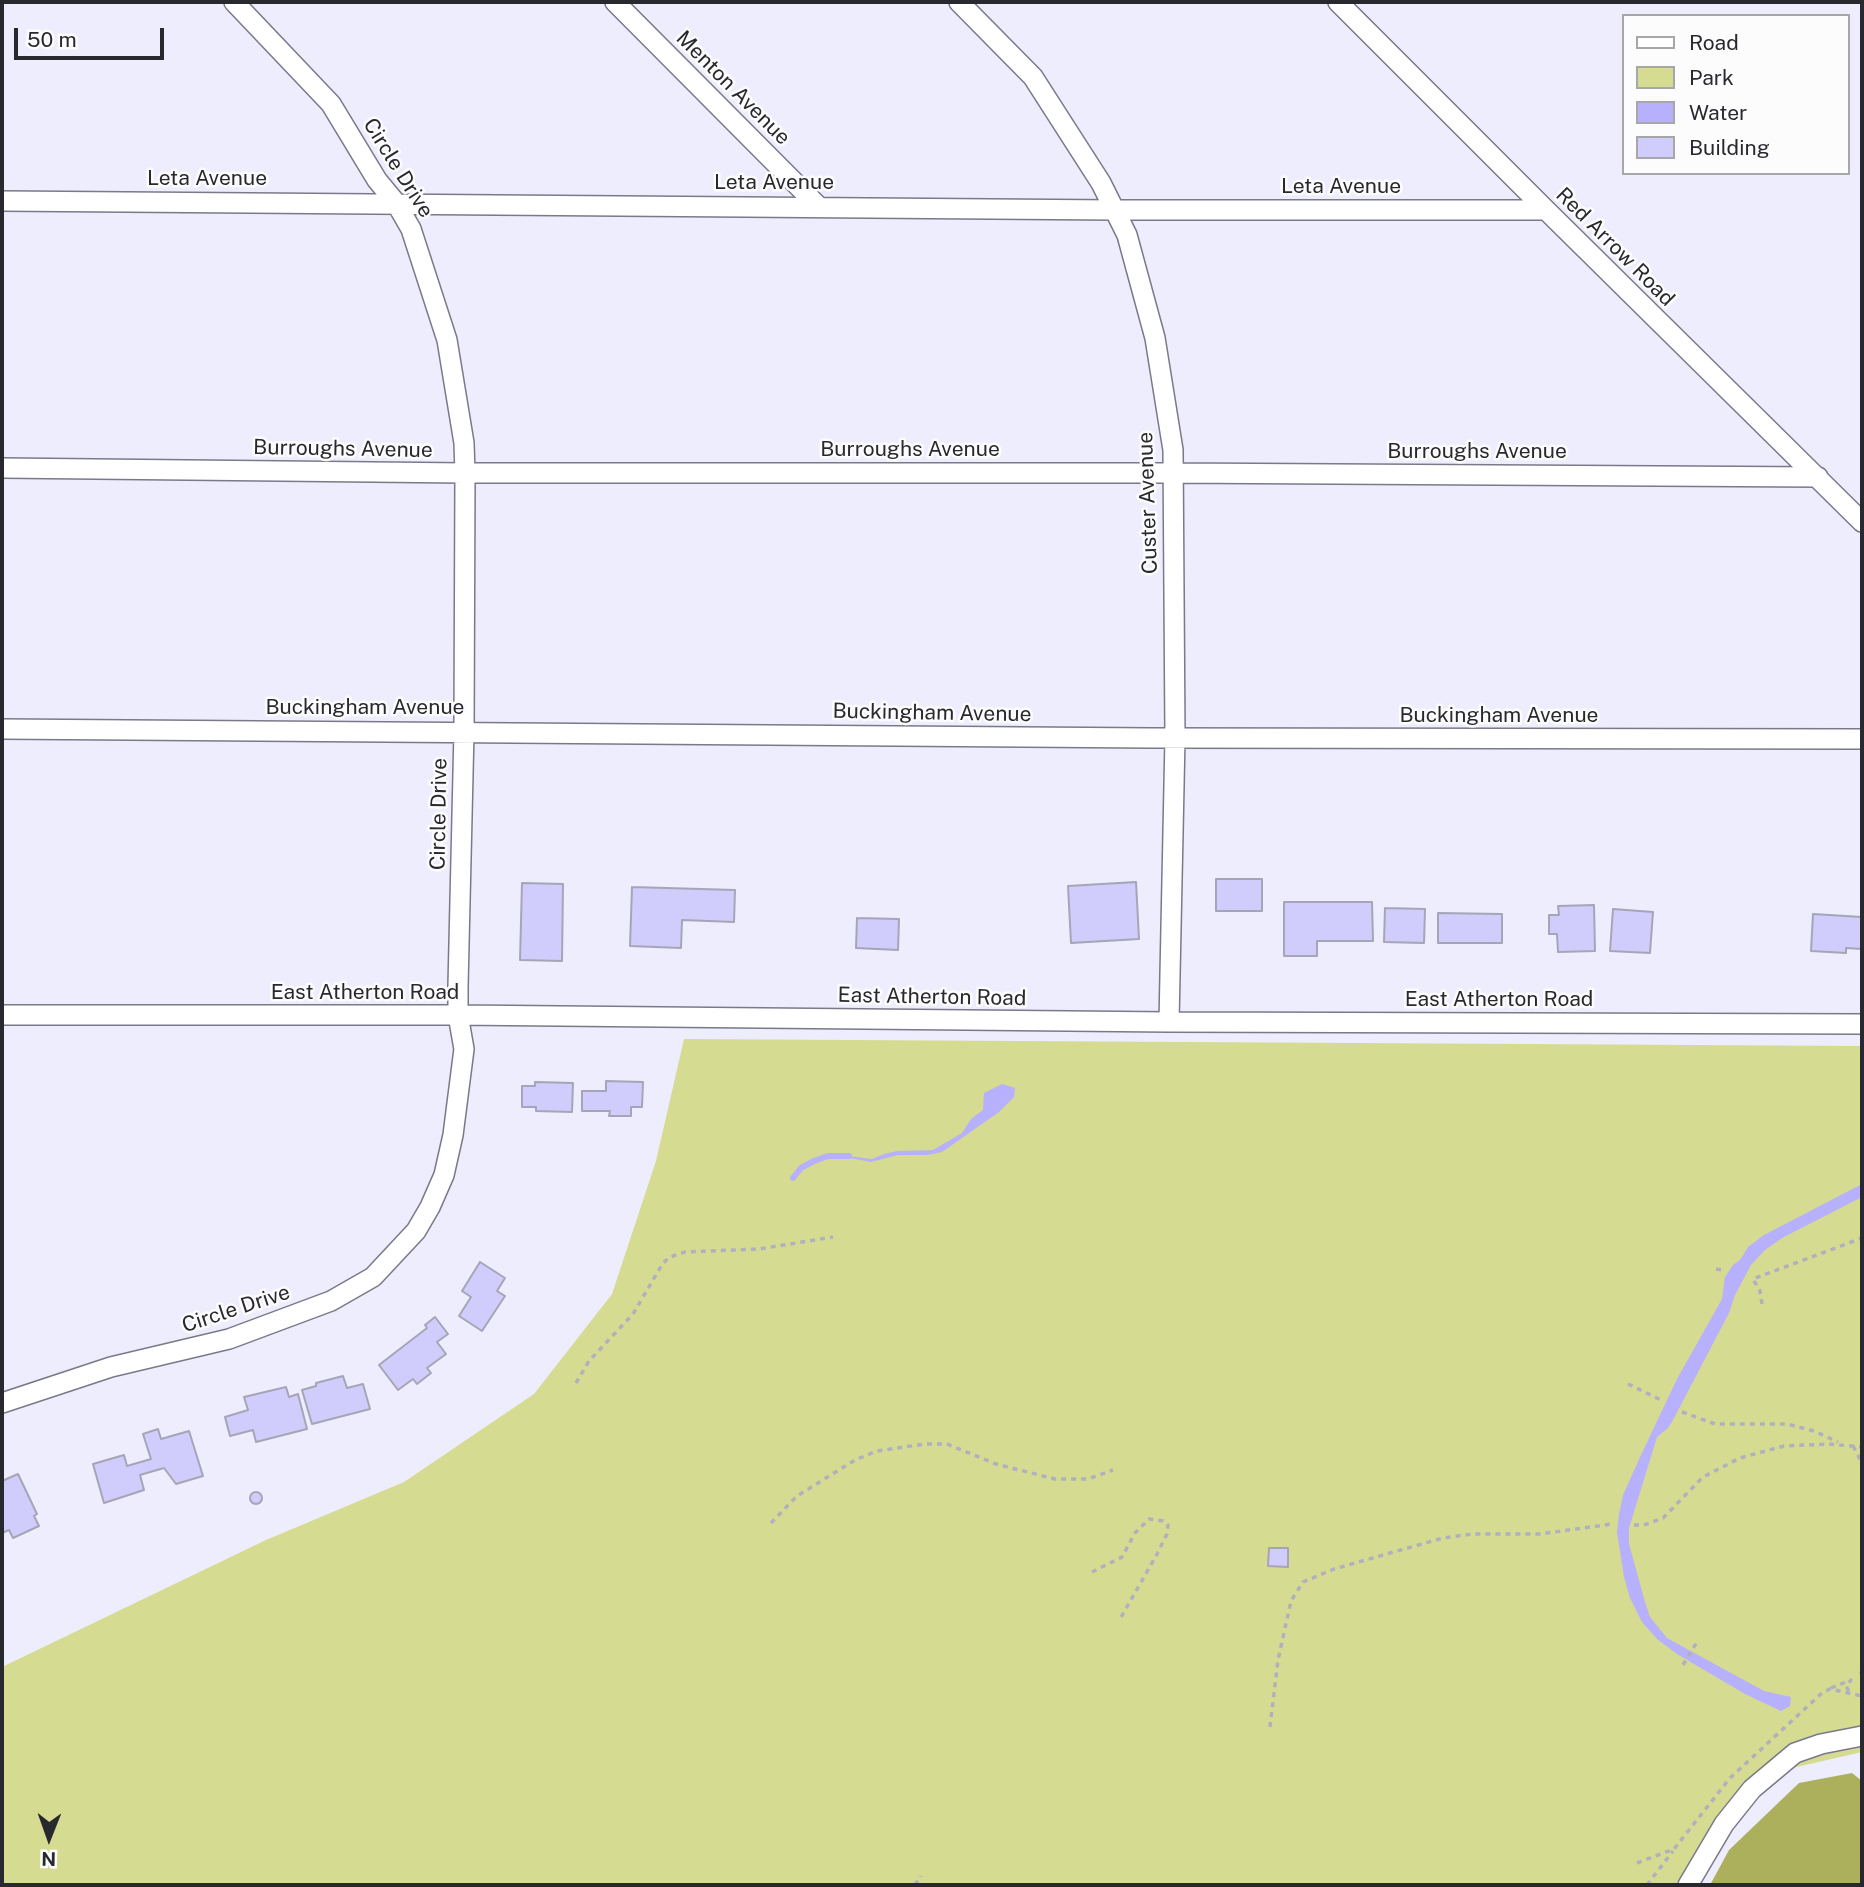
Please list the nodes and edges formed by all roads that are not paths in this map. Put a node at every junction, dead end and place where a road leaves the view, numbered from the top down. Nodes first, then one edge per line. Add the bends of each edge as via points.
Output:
1 (234, 2) edge
2 (615, 2) edge
3 (958, 2) edge
4 (1338, 2) edge
5 (2, 201) edge
6 (396, 203) junction
7 (818, 206) junction
8 (1115, 210) junction
9 (1546, 210) junction
10 (2, 468) edge
11 (465, 472) junction
12 (1173, 473) junction
13 (1818, 477) junction
14 (1862, 522) edge
15 (2, 729) edge
16 (464, 731) junction
17 (1175, 738) junction
18 (1862, 739) edge
19 (2, 1015) edge
20 (458, 1015) junction
21 (1169, 1022) junction
22 (1862, 1024) edge
23 (2, 1403) edge
24 (1862, 1736) edge
25 (1688, 1885) edge

1 - 6 street, Circle Drive via 331,104
2 - 7 street, Menton Avenue
3 - 8 street, Custer Avenue via 1033,78
4 - 9 street, Red Arrow Road
5 - 6 street, Leta Avenue
6 - 7 street, Leta Avenue
6 - 11 street, Circle Drive via 411,229 447,340
7 - 8 street, Leta Avenue
8 - 9 street, Leta Avenue
8 - 12 street, Custer Avenue via 1127,235 1155,338
9 - 13 street, Red Arrow Road
10 - 11 street, Burroughs Avenue
11 - 12 street, Burroughs Avenue
11 - 16 street, Circle Drive
12 - 13 street, Burroughs Avenue
12 - 17 street, Custer Avenue
13 - 14 street, Red Arrow Road
15 - 16 street, Buckingham Avenue
16 - 17 street, Buckingham Avenue
16 - 20 street, Circle Drive
17 - 18 street, Buckingham Avenue
17 - 21 street, Custer Avenue
19 - 20 street, East Atherton Road
20 - 21 street, East Atherton Road
20 - 23 street, Circle Drive via 464,1049 444,1175 416,1231 373,1277 331,1301 229,1339 111,1367
21 - 22 street, East Atherton Road
24 - 25 street via 1795,1754 1752,1789 1724,1824

